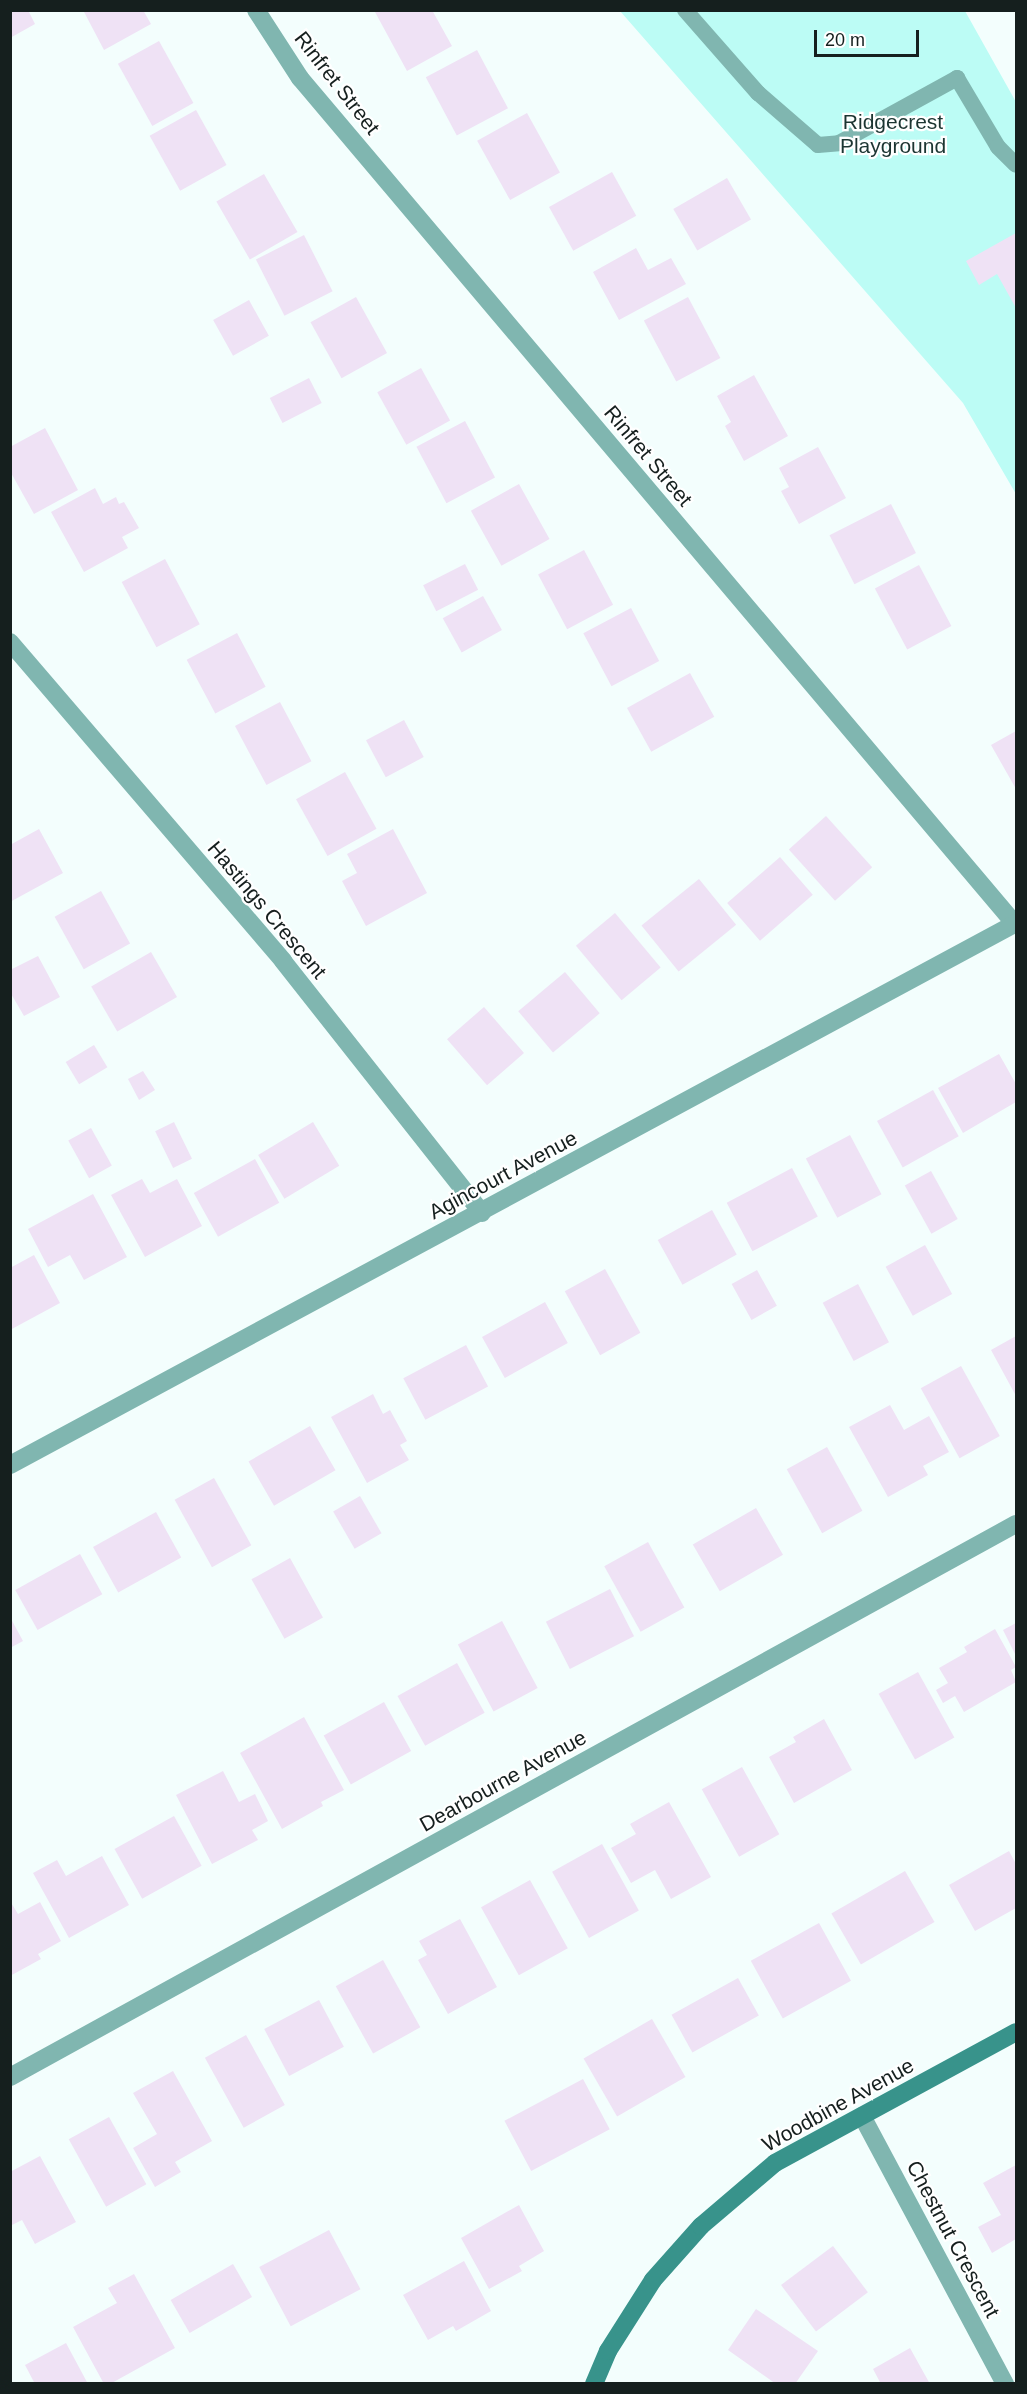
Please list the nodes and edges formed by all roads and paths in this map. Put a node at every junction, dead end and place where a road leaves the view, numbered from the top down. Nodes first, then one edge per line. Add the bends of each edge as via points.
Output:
1 (256, 10) edge
2 (685, 10) edge
3 (1017, 165) edge
4 (10, 642) edge
5 (1016, 923) edge
6 (482, 1213) junction
7 (10, 1465) edge
8 (1017, 1524) edge
9 (1017, 2031) edge
10 (10, 2077) edge
11 (862, 2116) junction
12 (594, 2384) edge
13 (1005, 2384) edge

1 - 5 street, Rinfret Street via 300,78
2 - 3 lane via 758,93 818,145 839,143 957,78 998,147
4 - 6 street, Hastings Crescent via 282,961
5 - 6 street, Agincourt Avenue
6 - 7 street, Agincourt Avenue
8 - 10 street, Dearbourne Avenue
9 - 11 street, Woodbine Avenue
11 - 12 street, Woodbine Avenue via 775,2163 701,2226 653,2280 608,2351
11 - 13 street, Chestnut Crescent

